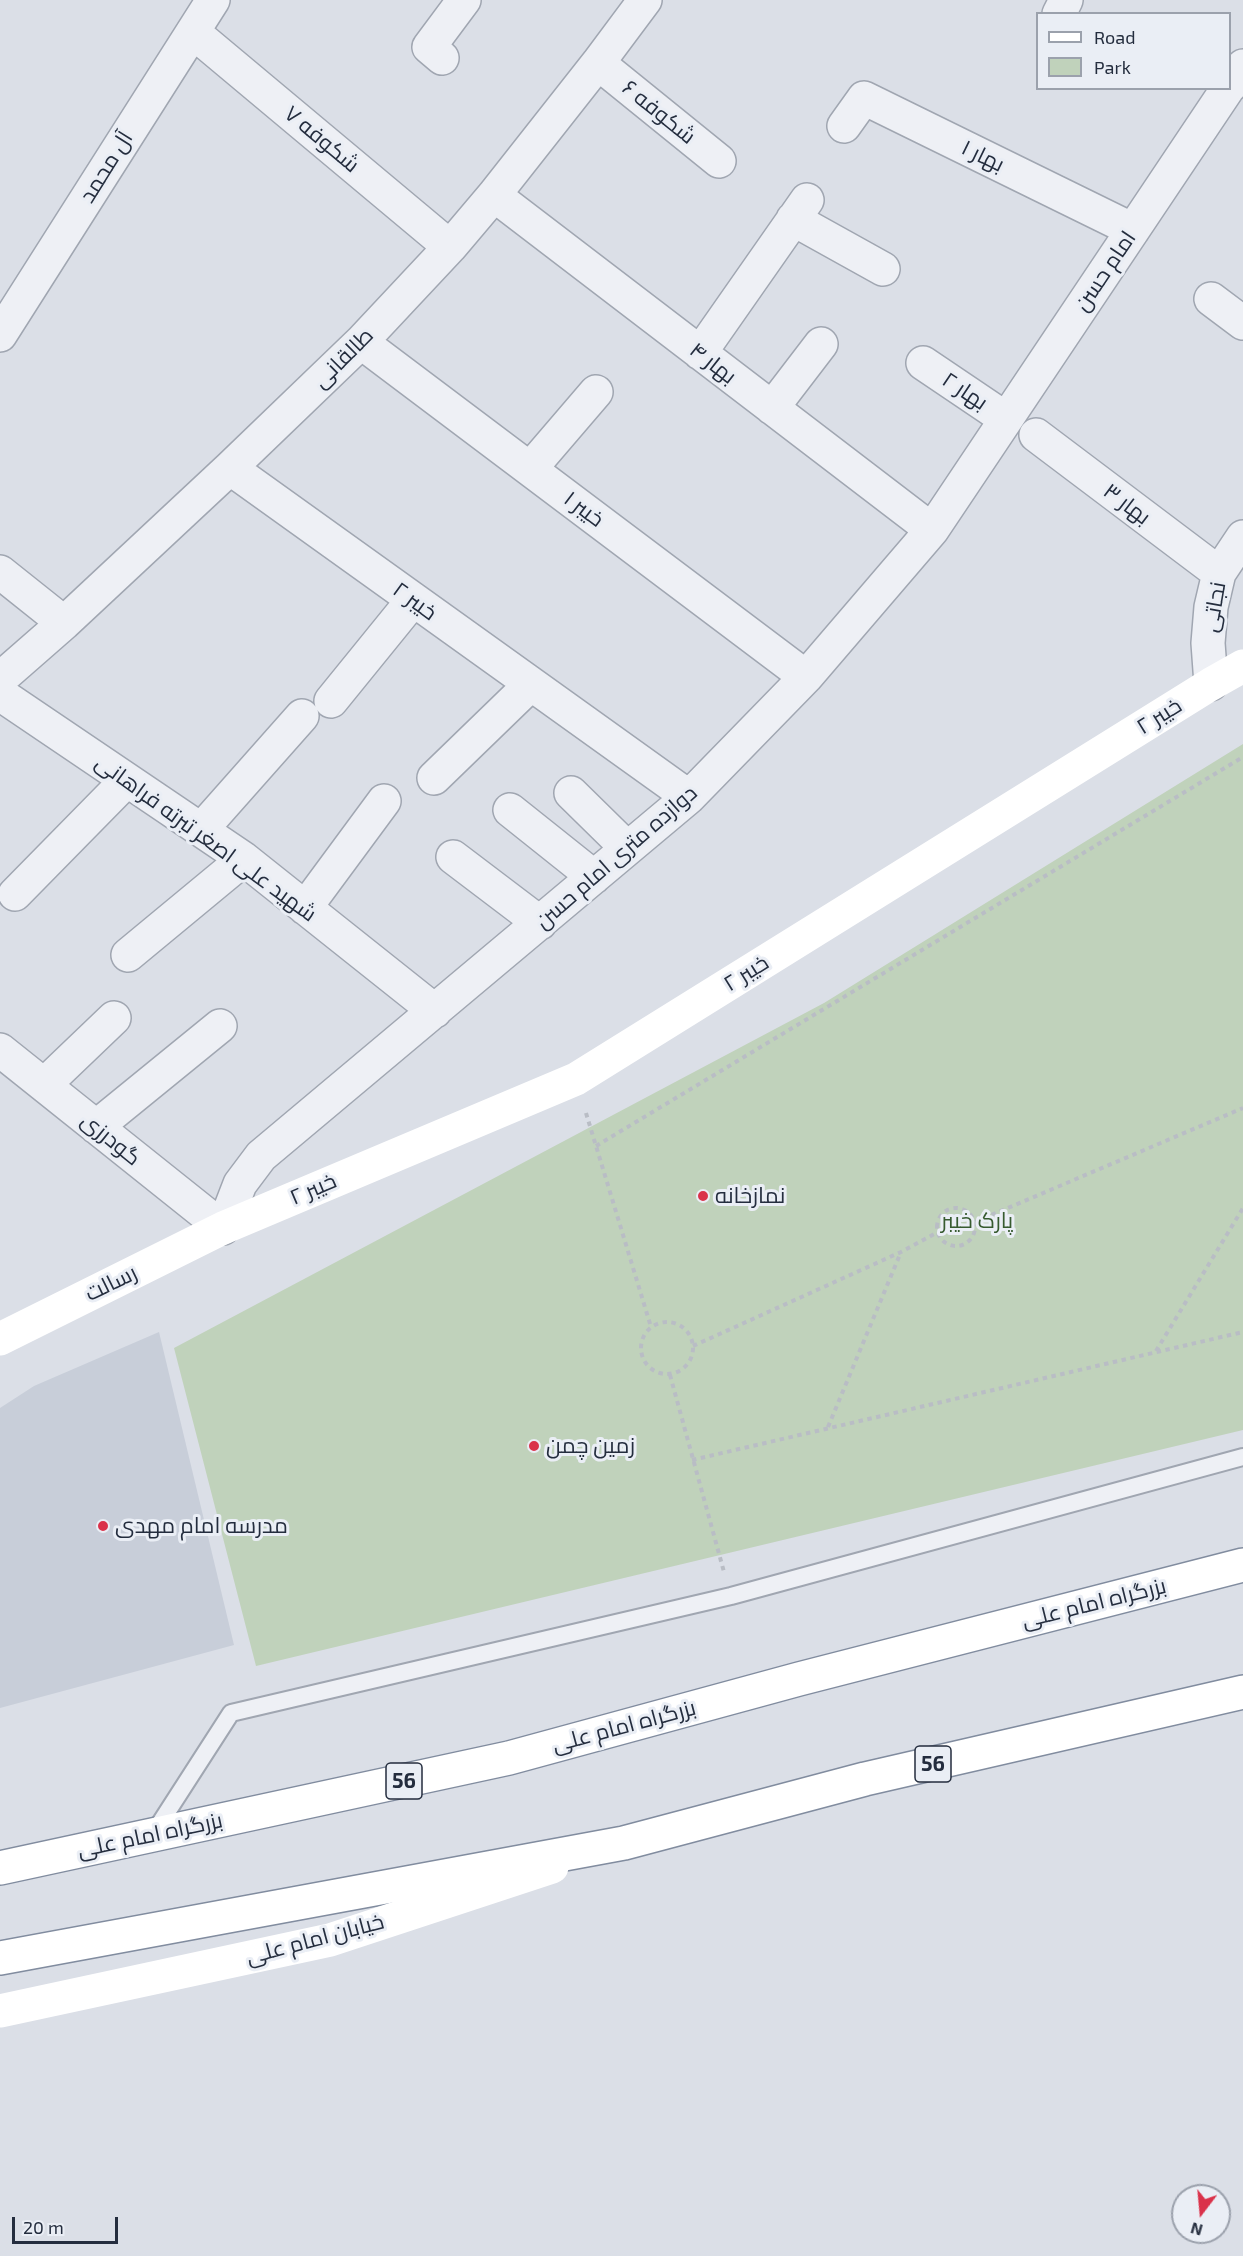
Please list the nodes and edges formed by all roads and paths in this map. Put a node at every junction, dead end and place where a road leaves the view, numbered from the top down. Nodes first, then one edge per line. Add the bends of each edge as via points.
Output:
1 (213, 0) edge
2 (464, 0) edge
3 (630, 6) edge
4 (193, 32) junction
5 (442, 58) dead end
6 (598, 63) junction
7 (1243, 66) edge
8 (1231, 84) edge
9 (1227, 90) edge
10 (844, 126) dead end
11 (719, 161) dead end
12 (494, 195) junction
13 (1133, 230) junction
14 (450, 247) junction
15 (883, 269) dead end
16 (1211, 299) dead end
17 (1243, 323) edge
18 (0, 335) edge
19 (361, 342) junction
20 (821, 344) dead end
21 (700, 352) junction
22 (923, 363) dead end
23 (596, 392) dead end
24 (772, 408) junction
25 (1006, 419) junction
26 (1036, 435) dead end
27 (983, 454) joint
28 (230, 468) junction
29 (530, 469) junction
30 (932, 530) junction
31 (1243, 537) edge
32 (0, 572) edge
33 (1219, 573) junction
34 (414, 600) junction
35 (64, 623) junction
36 (1243, 666) edge
37 (806, 677) junction
38 (0, 679) edge
39 (531, 684) junction
40 (1210, 684) junction
41 (0, 694) edge
42 (331, 701) dead end
43 (302, 716) dead end
44 (1243, 757) edge
45 (434, 778) dead end
46 (127, 780) junction
47 (571, 793) dead end
48 (688, 797) junction
49 (384, 801) dead end
50 (510, 810) dead end
51 (201, 830) junction
52 (627, 848) junction
53 (453, 858) dead end
54 (244, 860) junction
55 (594, 877) junction
56 (15, 894) dead end
57 (305, 908) junction
58 (540, 923) junction
59 (128, 955) dead end
60 (435, 1011) junction
61 (114, 1018) dead end
62 (220, 1026) dead end
63 (0, 1050) edge
64 (576, 1078) junction
65 (44, 1085) junction
66 (1243, 1108) edge
67 (96, 1127) junction
68 (596, 1146) junction
69 (1243, 1208) edge
70 (975, 1222) junction
71 (223, 1228) junction
72 (938, 1232) junction
73 (901, 1252) junction
74 (651, 1327) junction
75 (1243, 1332) edge
76 (0, 1339) edge
77 (693, 1346) junction
78 (1155, 1352) junction
79 (670, 1375) junction
80 (828, 1428) junction
81 (1243, 1457) edge
82 (692, 1460) junction
83 (1243, 1565) edge
84 (731, 1596) junction
85 (1243, 1692) edge
86 (153, 1835) junction
87 (624, 1843) junction
88 (1, 1867) edge
89 (0, 1959) edge
90 (0, 2011) edge

1 - 4 street, آل محمد
2 - 5 street via 429,46
3 - 6 street, طالقانی
4 - 14 street, شکوفه ۷
4 - 18 street, آل محمد
6 - 11 street, شکوفه ۶
6 - 12 street, طالقانی
7 - 8 street, امام حسن
9 - 13 street, امام حسن
10 - 13 street, بهار ۱ via 864,98
12 - 14 street, طالقانی
12 - 21 street, بهار ۴
13 - 25 street, امام حسن
14 - 19 street, طالقانی
15 - 21 street via 800,210
16 - 17 street
19 - 28 street, طالقانی
19 - 29 street, خیبر ۱
20 - 24 street
21 - 24 street, بهار ۴
22 - 25 street, بهار ۲
23 - 29 street
24 - 30 street, بهار ۴
25 - 27 street, امام حسن
26 - 33 street, بهار ۳
27 - 30 street, دوازده متری امام حسن
28 - 34 street, خیبر ۲
28 - 35 street, طالقانی
29 - 37 street, خیبر ۱
30 - 37 street, دوازده متری امام حسن
31 - 33 street, نجاتی
32 - 35 street
33 - 40 street, نجاتی via 1209,631
34 - 39 street, خیبر ۲
34 - 42 street
35 - 38 street, طالقانی
36 - 40 main road, خیبر ۲
37 - 48 street, دوازده متری امام حسن
39 - 45 street
39 - 48 street, خیبر ۲
40 - 64 main road, خیبر ۲
41 - 46 street, شهید علی اصغر تبرته فراهانی
43 - 51 street
44 - 68 path
46 - 51 street, شهید علی اصغر تبرته فراهانی
46 - 56 street
47 - 52 street
48 - 52 street, دوازده متری امام حسن
49 - 57 street
50 - 55 street
51 - 54 street, شهید علی اصغر تبرته فراهانی
52 - 55 street, دوازده متری امام حسن
53 - 58 street
54 - 57 street, شهید علی اصغر تبرته فراهانی
54 - 59 street
55 - 58 street, دوازده متری امام حسن
57 - 60 street, شهید علی اصغر تبرته فراهانی
58 - 60 street, دوازده متری امام حسن
60 - 71 street, دوازده متری امام حسن via 261,1156 240,1184
61 - 65 street
62 - 67 street
63 - 65 street, گودرزی
64 - 68 path
64 - 71 main road, خیبر ۲
65 - 67 street, گودرزی
66 - 70 path
67 - 71 street, گودرزی
68 - 74 path
69 - 78 path
70 - 72 path via 975,1234 962,1246 944,1242
70 - 72 path via 968,1211 954,1207 938,1219
71 - 76 main road, رسالت
72 - 73 path
73 - 77 path
73 - 80 path
74 - 77 path via 674,1323 687,1332
74 - 79 path via 642,1341 642,1358 653,1371
75 - 78 path
77 - 79 path via 690,1362
78 - 80 path
79 - 82 path
80 - 82 path
81 - 84 lane
82 - 84 path
83 - 86 main road, بزرگراه امام علی / 56 via 509,1758
84 - 86 lane via 231,1713
85 - 87 main road, 56 via 866,1779
86 - 88 main road, بزرگراه امام علی / 56
87 - 89 main road, 56
87 - 90 main road, خیابان امام علی / 56 via 330,1940

